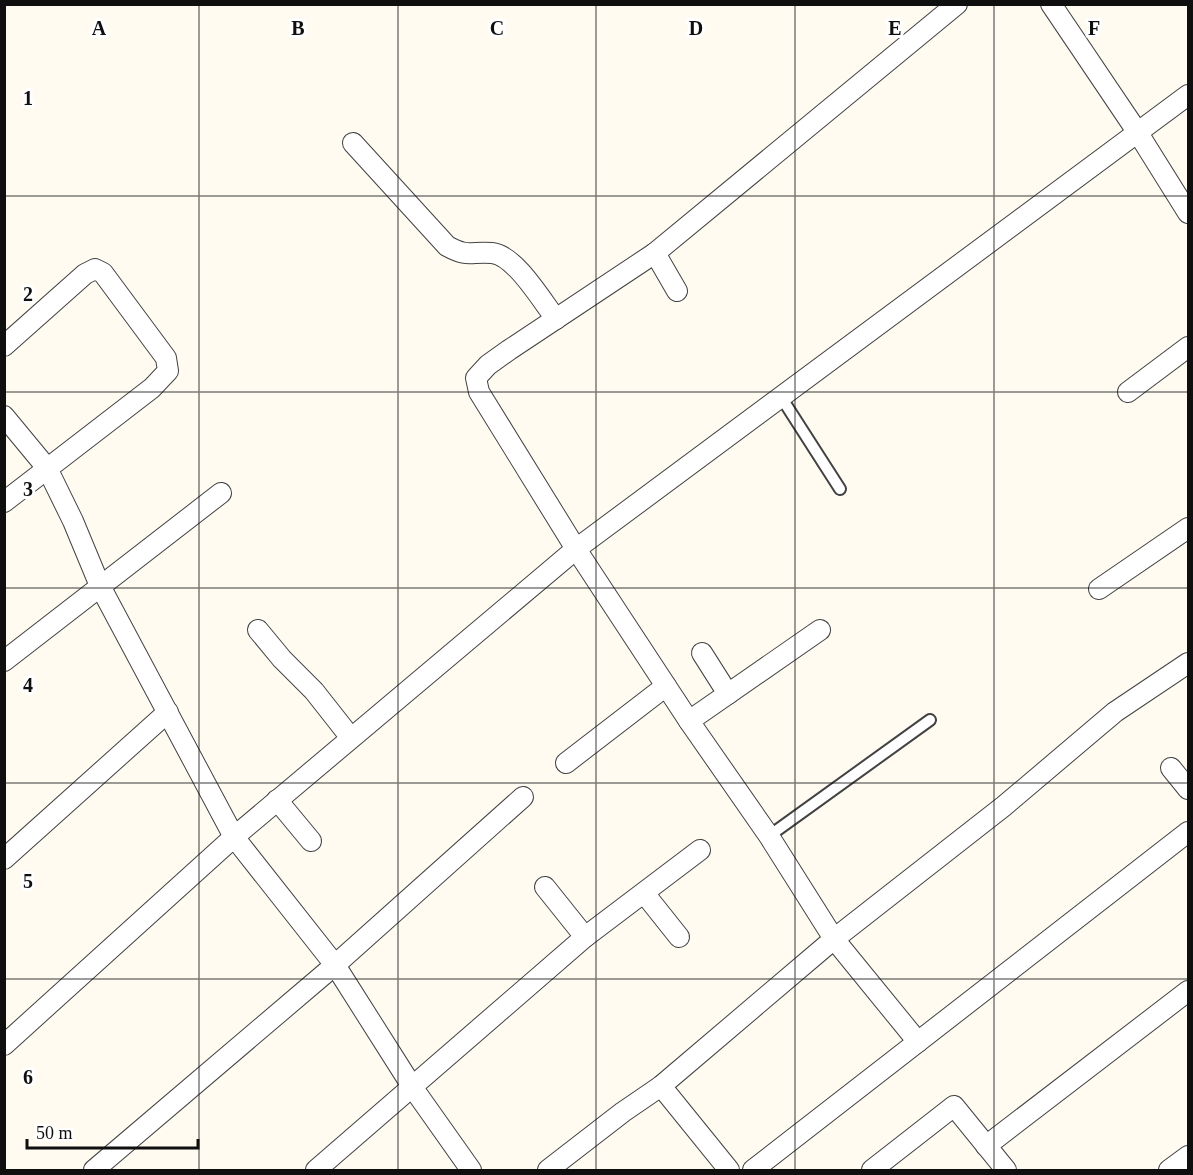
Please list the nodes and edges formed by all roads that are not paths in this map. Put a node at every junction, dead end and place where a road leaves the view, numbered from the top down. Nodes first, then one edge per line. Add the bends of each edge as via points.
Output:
1 (957, 4) edge
2 (1051, 4) edge
3 (1188, 95) edge
4 (1138, 133) junction
5 (353, 143) dead end
6 (1188, 213) edge
7 (656, 253) junction
8 (677, 291) dead end
9 (556, 319) junction
10 (4, 346) edge
11 (1188, 347) edge
12 (1128, 392) dead end
13 (781, 397) junction
14 (4, 416) edge
15 (47, 468) junction
16 (840, 489) dead end
17 (221, 493) dead end
18 (4, 502) edge
19 (1188, 528) edge
20 (576, 549) junction
21 (100, 586) junction
22 (1099, 589) dead end
23 (258, 630) dead end
24 (820, 630) dead end
25 (702, 653) dead end
26 (4, 661) edge
27 (1188, 663) edge
28 (666, 686) junction
29 (729, 694) junction
30 (168, 712) junction
31 (930, 720) dead end
32 (689, 721) junction
33 (351, 738) junction
34 (566, 763) dead end
35 (1171, 768) dead end
36 (1188, 789) edge
37 (523, 797) dead end
38 (277, 800) junction
39 (1188, 832) edge
40 (769, 836) junction
41 (234, 837) junction
42 (311, 841) dead end
43 (700, 850) dead end
44 (4, 859) edge
45 (545, 887) dead end
46 (644, 893) junction
47 (585, 937) junction
48 (679, 937) dead end
49 (834, 939) junction
50 (335, 965) junction
51 (1188, 990) edge
52 (918, 1042) junction
53 (4, 1045) edge
54 (661, 1086) junction
55 (413, 1088) junction
56 (986, 1146) junction
57 (1188, 1156) edge
58 (94, 1170) edge
59 (316, 1170) edge
60 (471, 1170) edge
61 (548, 1170) edge
62 (729, 1170) edge
63 (753, 1170) edge
64 (872, 1170) edge
65 (1006, 1170) edge
66 (1169, 1170) edge

1 - 7 street
2 - 4 street
3 - 4 street
4 - 6 street
4 - 13 street
5 - 9 street via 447,246 465,254 494,253 513,263
7 - 8 street
7 - 9 street
9 - 20 street via 488,365 476,378 478,392
10 - 15 street via 95,269 103,273 166,358 168,371 152,388
11 - 12 street
13 - 16 lane
13 - 20 street
14 - 15 street
15 - 18 street
15 - 21 street
17 - 21 street
19 - 22 street
20 - 28 street
20 - 33 street
21 - 26 street
21 - 30 street
23 - 33 street
24 - 29 street
25 - 29 street
27 - 49 street via 1115,712 1004,806
28 - 32 street
28 - 34 street
29 - 32 street
30 - 41 street
30 - 44 street
31 - 40 lane
32 - 40 street
33 - 38 street
35 - 36 street
37 - 50 street
38 - 41 street
38 - 42 street
39 - 52 street
40 - 49 street
41 - 50 street
41 - 53 street
43 - 46 street
45 - 47 street
46 - 47 street
46 - 48 street
47 - 55 street
49 - 52 street
49 - 54 street
50 - 55 street
50 - 58 street
51 - 56 street
52 - 63 street
54 - 61 street
54 - 62 street
55 - 59 street
55 - 60 street
56 - 64 street via 954,1106
56 - 65 street
57 - 66 street

